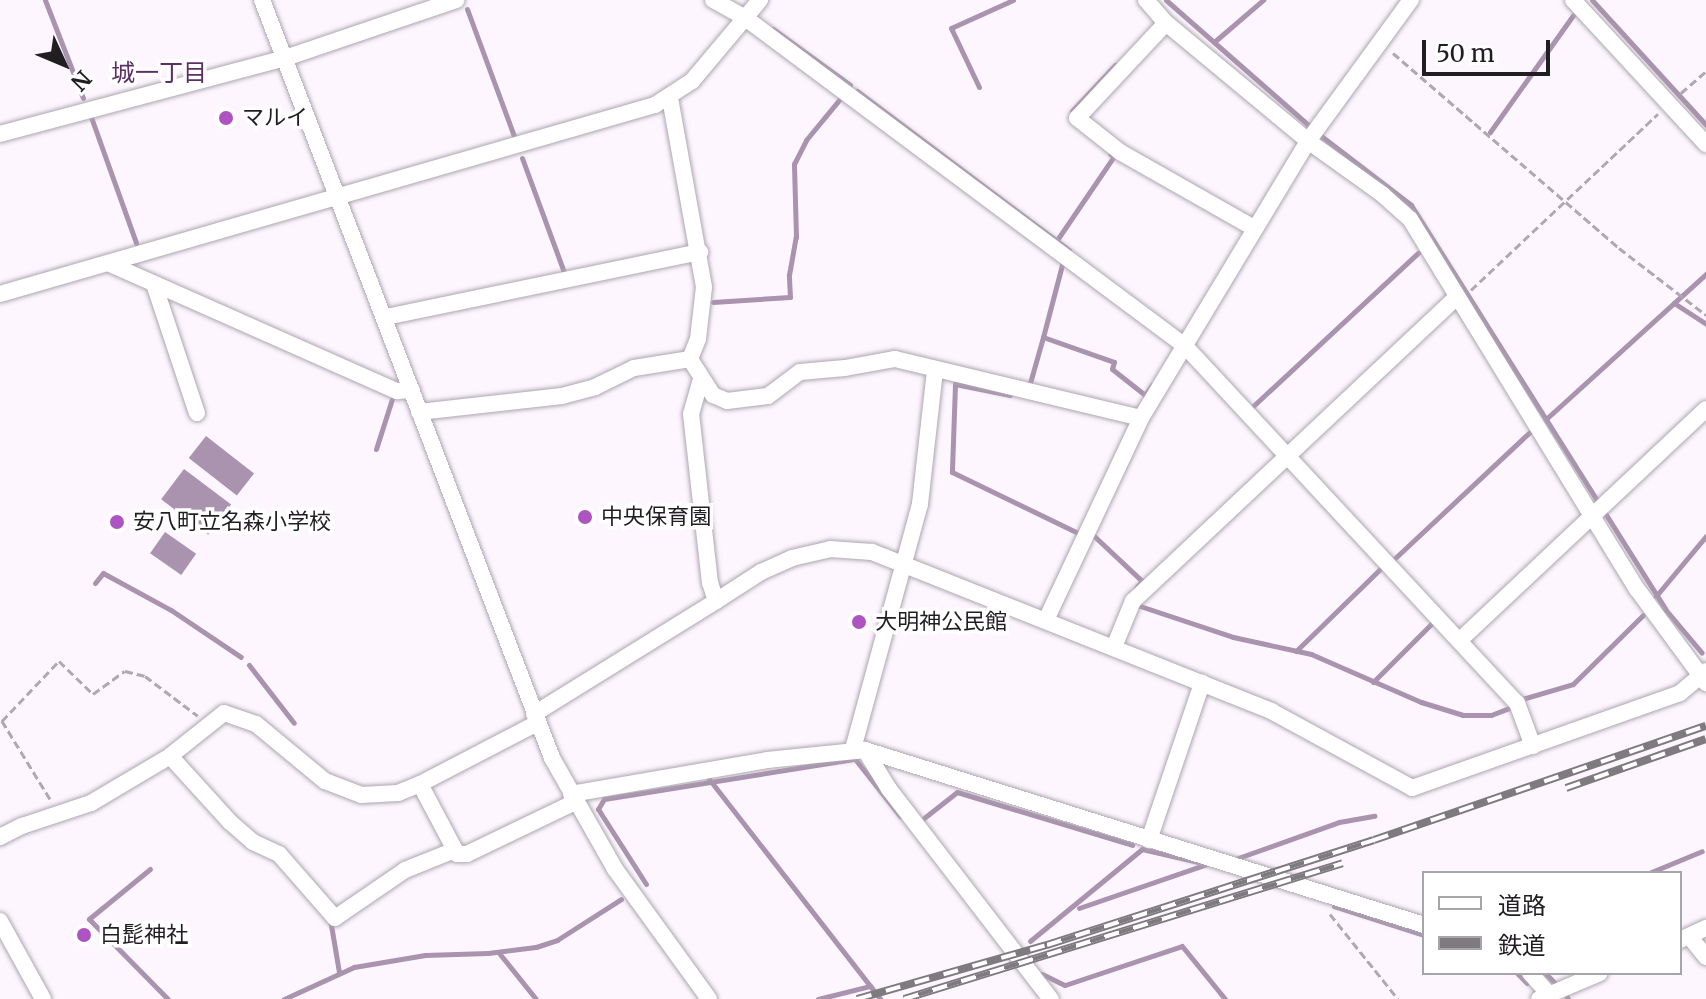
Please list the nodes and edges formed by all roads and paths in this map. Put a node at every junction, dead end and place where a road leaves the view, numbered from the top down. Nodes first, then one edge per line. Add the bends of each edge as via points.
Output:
1 (262, 0) edge
2 (456, 0) edge
3 (713, 0) edge
4 (760, 0) edge
5 (1146, 0) edge
6 (1411, 0) edge
7 (1573, 0) edge
8 (744, 17) junction
9 (1166, 23) junction
10 (1380, 43) junction
11 (285, 58) junction
12 (1706, 71) edge
13 (670, 98) junction
14 (1669, 104) junction
15 (0, 134) edge
16 (1308, 141) junction
17 (1706, 144) edge
18 (338, 199) junction
19 (1564, 201) junction
20 (1254, 228) junction
21 (700, 252) junction
22 (110, 264) junction
23 (154, 284) junction
24 (0, 294) edge
25 (1458, 299) junction
26 (1706, 315) edge
27 (386, 317) junction
28 (1185, 346) junction
29 (690, 359) junction
30 (935, 370) junction
31 (701, 378) junction
32 (412, 390) junction
33 (1706, 409) edge
34 (419, 412) junction
35 (197, 413) dead end
36 (1141, 418) junction
37 (1289, 456) junction
38 (1591, 516) junction
39 (903, 564) junction
40 (716, 601) junction
41 (1046, 620) junction
42 (1460, 640) junction
43 (1114, 647) junction
44 (1705, 677) edge
45 (1202, 683) junction
46 (535, 719) junction
47 (208, 723) junction
48 (1533, 746) junction
49 (859, 750) junction
50 (170, 756) junction
51 (420, 784) junction
52 (573, 798) junction
53 (61, 816) junction
54 (0, 837) edge
55 (1149, 840) junction
56 (455, 850) junction
57 (1327, 894) junction
58 (0, 921) edge
59 (1422, 924) edge
60 (1706, 928) edge
61 (1685, 938) edge
62 (1706, 957) edge
63 (1531, 975) edge
64 (1595, 975) edge
65 (1544, 997) edge
66 (43, 999) edge
67 (709, 999) edge
68 (1051, 999) edge
69 (1398, 999) edge

1 - 11 street
2 - 11 street
3 - 8 street
4 - 8 street
5 - 9 street
6 - 10 street
7 - 14 street
8 - 13 street via 692,81
8 - 28 street
9 - 16 street
9 - 20 street via 1077,118 1120,152
10 - 16 street
10 - 19 path
11 - 15 street
11 - 18 street
12 - 14 path
13 - 18 street
13 - 21 street
14 - 17 street
14 - 19 path
16 - 20 street
16 - 25 street via 1410,219
18 - 22 street
18 - 27 street
19 - 25 path
19 - 26 path
20 - 28 street
21 - 27 street
21 - 29 street via 703,313
22 - 23 street
22 - 24 street
23 - 32 street via 397,391
23 - 35 street
25 - 37 street
25 - 38 street
27 - 32 street
28 - 36 street
28 - 37 street
29 - 31 street
29 - 34 street via 634,368 562,396
30 - 31 street via 895,359 800,372 768,396 727,401 713,395
30 - 36 street
30 - 39 street via 922,491
31 - 40 street via 691,414
32 - 34 street
33 - 38 street
34 - 46 street
36 - 41 street
37 - 42 street
37 - 43 street via 1133,601
38 - 42 street
38 - 44 street via 1660,623
39 - 40 street via 872,552 830,549 761,572
39 - 41 street
39 - 49 street
40 - 46 street
41 - 43 street
42 - 48 street via 1517,703
43 - 45 street
44 - 48 street via 1680,693
45 - 48 street via 1271,711 1412,788
45 - 55 street
46 - 51 street
46 - 52 street
47 - 50 street
47 - 51 street via 224,713 243,717 343,790 380,795
47 - 53 path via 145,676 125,671 93,694 59,661 2,721
49 - 52 street via 767,760
49 - 55 street
49 - 68 street
50 - 53 street
50 - 56 street via 230,822 253,842 279,854 335,918 405,870
51 - 56 street
52 - 56 street via 467,854
52 - 67 street via 615,869
53 - 54 street
55 - 57 street
57 - 59 street
57 - 69 path via 1323,906
58 - 66 street
60 - 61 street
61 - 62 street
63 - 65 street
64 - 65 street

